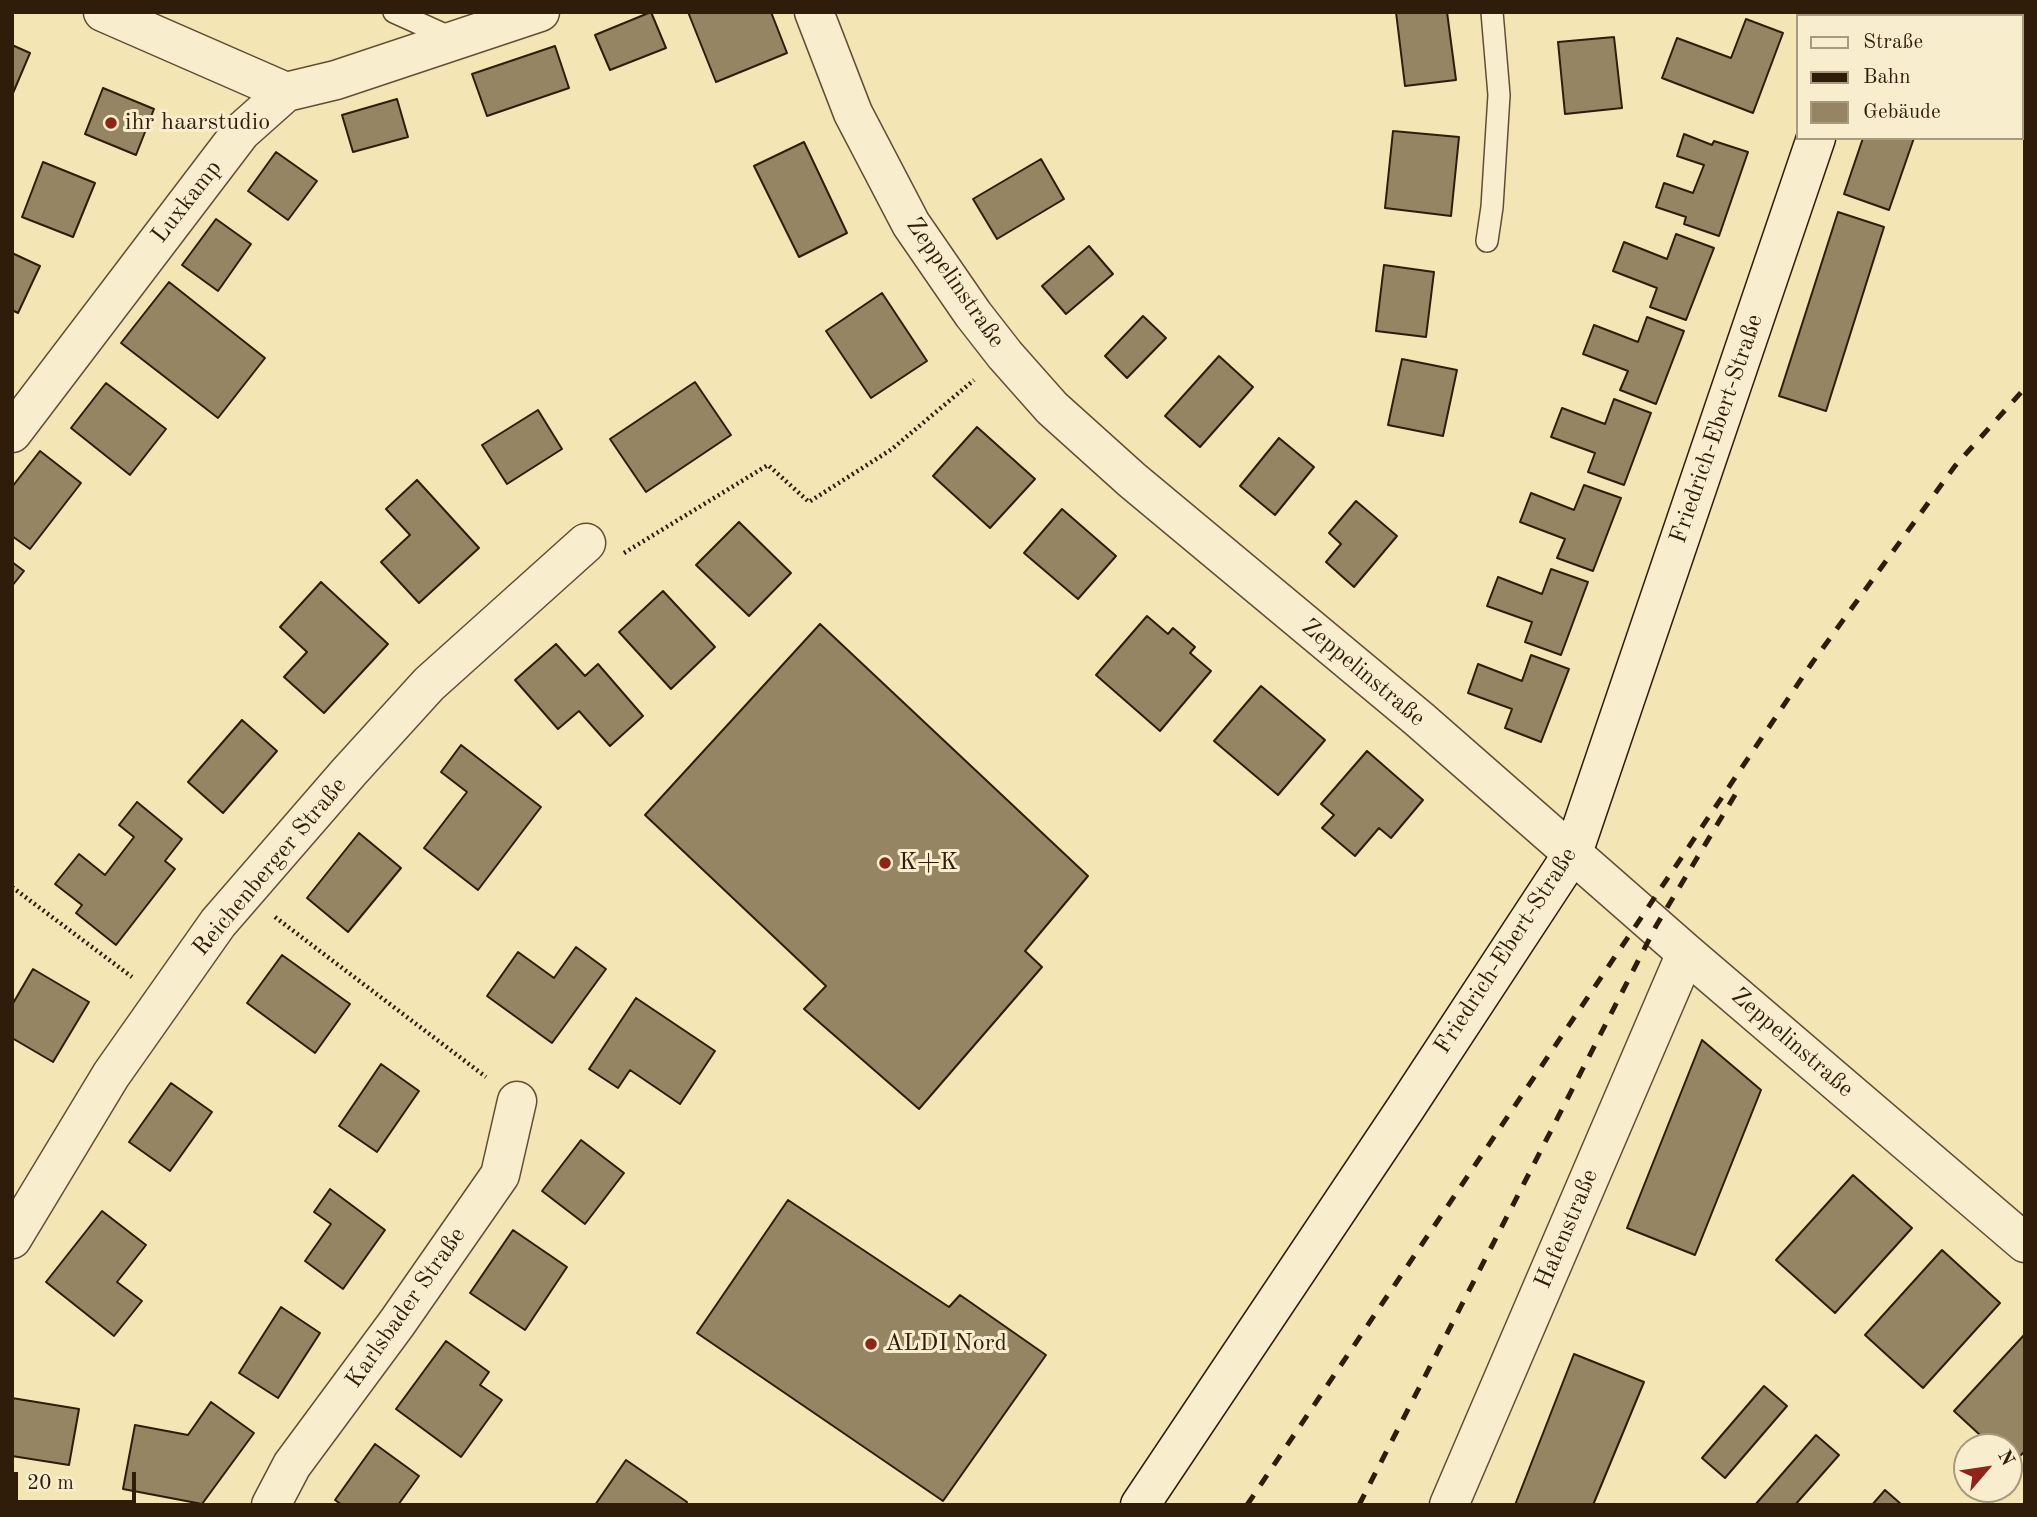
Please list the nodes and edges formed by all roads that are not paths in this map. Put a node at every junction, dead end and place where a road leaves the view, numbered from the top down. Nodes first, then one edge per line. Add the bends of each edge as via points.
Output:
1 (103, 12) edge
2 (394, 12) edge
3 (540, 12) edge
4 (814, 12) edge
5 (1492, 12) edge
6 (457, 40) junction
7 (286, 92) junction
8 (1815, 140) edge
9 (1487, 241) dead end
10 (12, 433) edge
11 (586, 543) road end
12 (1573, 853) junction
13 (1686, 953) junction
14 (517, 1101) road end
15 (12, 1239) edge
16 (2025, 1243) edge
17 (271, 1505) edge
18 (1140, 1505) edge
19 (1449, 1505) edge

1 - 7 street
2 - 6 lane
3 - 6 street, Luxkamp
4 - 12 street, Zeppelinstraße via 853,113 911,224 973,314 1052,408
5 - 9 lane via 1499,95
6 - 7 street, Luxkamp
7 - 10 street, Luxkamp via 241,132
8 - 12 street, Friedrich-Ebert-Straße
11 - 15 street, Reichenberger Straße via 429,684 218,923 111,1075
12 - 13 street, Zeppelinstraße
12 - 18 street, Friedrich-Ebert-Straße
13 - 16 street, Zeppelinstraße
13 - 19 street, Hafenstraße
14 - 17 street, Karlsbader Straße via 500,1175 292,1465

